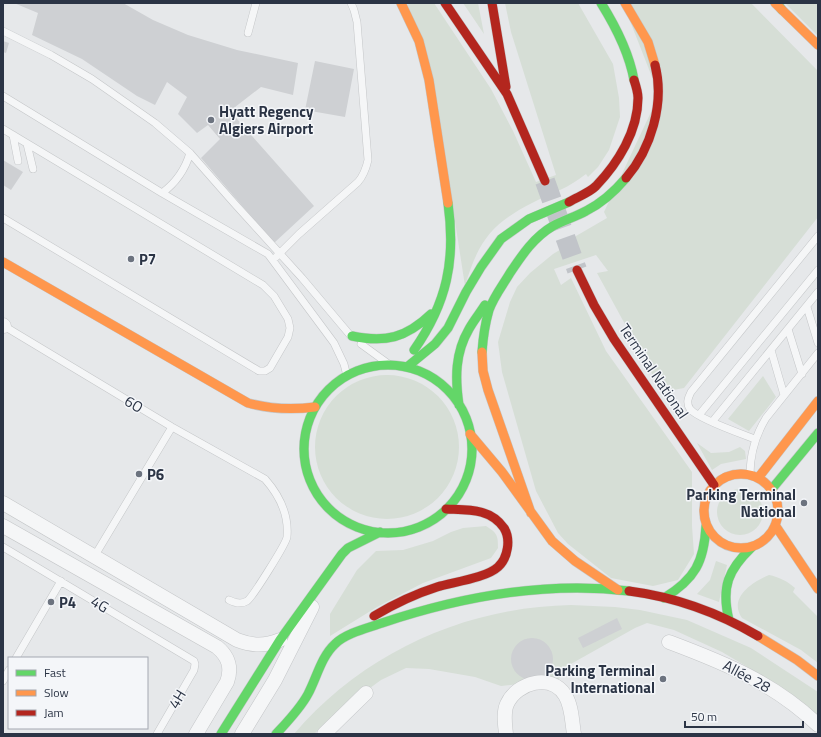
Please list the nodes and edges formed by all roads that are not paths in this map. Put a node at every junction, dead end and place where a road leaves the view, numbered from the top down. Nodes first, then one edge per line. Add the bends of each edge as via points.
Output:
1 (256, 3) edge
2 (351, 3) edge
3 (401, 3) edge
4 (445, 3) edge
5 (492, 3) edge
6 (601, 3) edge
7 (625, 3) edge
8 (778, 5) edge
9 (3, 31) edge
10 (248, 33) dead end
11 (818, 45) edge
12 (507, 94) junction
13 (3, 96) edge
14 (3, 129) edge
15 (13, 135) junction
16 (27, 144) junction
17 (190, 152) junction
18 (18, 161) dead end
19 (33, 169) dead end
20 (545, 181) tunnel mouth
21 (162, 193) junction
22 (3, 218) edge
23 (818, 236) edge
24 (280, 253) junction
25 (273, 260) junction
26 (3, 262) edge
27 (577, 270) tunnel mouth
28 (818, 270) edge
29 (510, 273) junction
30 (818, 292) edge
31 (442, 300) junction
32 (807, 307) junction
33 (3, 326) edge
34 (788, 329) junction
35 (352, 336) junction
36 (818, 343) edge
37 (771, 350) junction
38 (818, 353) edge
39 (398, 366) junction
40 (802, 374) junction
41 (347, 376) junction
42 (784, 395) junction
43 (818, 402) edge
44 (459, 405) junction
45 (315, 407) junction
46 (699, 415) junction
47 (712, 422) junction
48 (172, 427) junction
49 (818, 433) edge
50 (470, 434) junction
51 (755, 440) junction
52 (754, 477) junction
53 (714, 485) junction
54 (771, 490) junction
55 (3, 503) edge
56 (446, 509) junction
57 (531, 513) junction
58 (775, 525) junction
59 (3, 526) edge
60 (706, 526) junction
61 (380, 532) junction
62 (3, 547) edge
63 (752, 547) junction
64 (94, 557) junction
65 (325, 577) junction
66 (61, 581) junction
67 (818, 589) edge
68 (618, 590) junction
69 (664, 598) junction
70 (229, 600) dead end
71 (729, 620) junction
72 (343, 638) junction
73 (280, 640) junction
74 (669, 642) dead end
75 (17, 657) edge
76 (195, 664) joint
77 (8, 672) edge
78 (818, 676) edge
79 (3, 681) edge
80 (366, 693) dead end
81 (818, 725) edge
82 (157, 734) edge
83 (196, 734) edge
84 (221, 734) edge
85 (242, 734) edge
86 (276, 734) edge
87 (324, 734) edge
88 (506, 734) edge
89 (574, 734) edge

1 - 10 lane
2 - 24 lane via 357,22 367,168 358,182
3 - 31 main road via 415,29 429,73 450,217 451,260
4 - 12 main road
5 - 12 main road
6 - 39 main road via 615,26 631,63 638,97 636,118 629,139 616,161 595,187 569,202 529,219 501,239 466,292 448,328 435,344
7 - 29 main road via 649,46 657,80 656,115 645,149 614,192 584,213 558,223 546,231 526,250
8 - 11 main road
9 - 17 lane via 92,79 155,123
12 - 20 main road
13 - 21 lane
14 - 15 lane
15 - 16 lane
15 - 18 lane
16 - 19 lane
16 - 22 lane via 263,285 274,296 288,319 288,337 270,368 259,371
17 - 21 lane via 177,181
17 - 24 lane
21 - 25 lane via 258,247
23 - 46 lane via 691,392 687,403 689,408
24 - 25 lane
24 - 35 lane
25 - 41 lane via 334,343
26 - 45 main road via 248,403 291,410
27 - 53 main road, Terminal National via 614,339
28 - 46 lane
29 - 44 main road via 500,282 466,334 456,362
29 - 57 main road via 494,298 485,325 482,353 485,382
30 - 32 lane
31 - 35 main road via 424,321 403,335 378,340
31 - 39 main road via 423,337
32 - 34 lane
32 - 36 lane
33 - 48 lane, 6O
34 - 37 lane
34 - 40 lane
35 - 39 lane
37 - 42 lane
37 - 47 lane
38 - 40 lane
39 - 41 main road via 368,368
39 - 44 main road via 418,371 437,381
40 - 42 lane
41 - 45 main road via 326,392
42 - 51 lane via 766,418
43 - 52 main road
44 - 50 main road
45 - 61 main road via 305,433 304,447 304,461 313,487 330,510 341,518 360,527
46 - 47 lane
47 - 51 lane
48 - 64 lane
48 - 70 lane, 6O via 265,480 279,497 283,507 287,540 280,553 252,597 238,604
49 - 54 main road
50 - 56 main road via 469,469 460,490
50 - 57 main road via 492,459
51 - 52 lane via 750,463
52 - 53 main road via 731,475
52 - 54 main road via 766,483
53 - 60 main road via 707,494 704,504
54 - 58 main road via 778,507
55 - 64 street
56 - 61 main road via 416,528
56 - 72 main road via 479,510 499,521 508,542 507,552 498,568 412,596 376,615
57 - 68 main road via 548,537 565,553
58 - 63 main road via 766,539
58 - 67 main road
59 - 83 street via 223,652 230,667 228,679
60 - 63 main road via 712,535 730,547
60 - 69 main road via 706,541 697,569 677,591
61 - 65 main road via 348,548
62 - 66 lane, 4G
63 - 71 main road via 742,556 729,575 724,598
64 - 73 street via 237,640 254,645
65 - 73 main road
65 - 85 street via 289,655
66 - 75 lane
66 - 76 lane, 4G via 191,659
68 - 69 main road
68 - 72 main road via 544,590 474,599 407,615
69 - 71 main road
71 - 78 main road via 799,660
72 - 86 main road via 328,654 306,696
73 - 84 main road
74 - 81 street, Allée 28 via 754,678 780,694
76 - 82 lane, 4H
77 - 79 lane
80 - 87 street
88 - 89 street via 505,713 511,697 524,686 541,682 550,684 564,694 568,701

